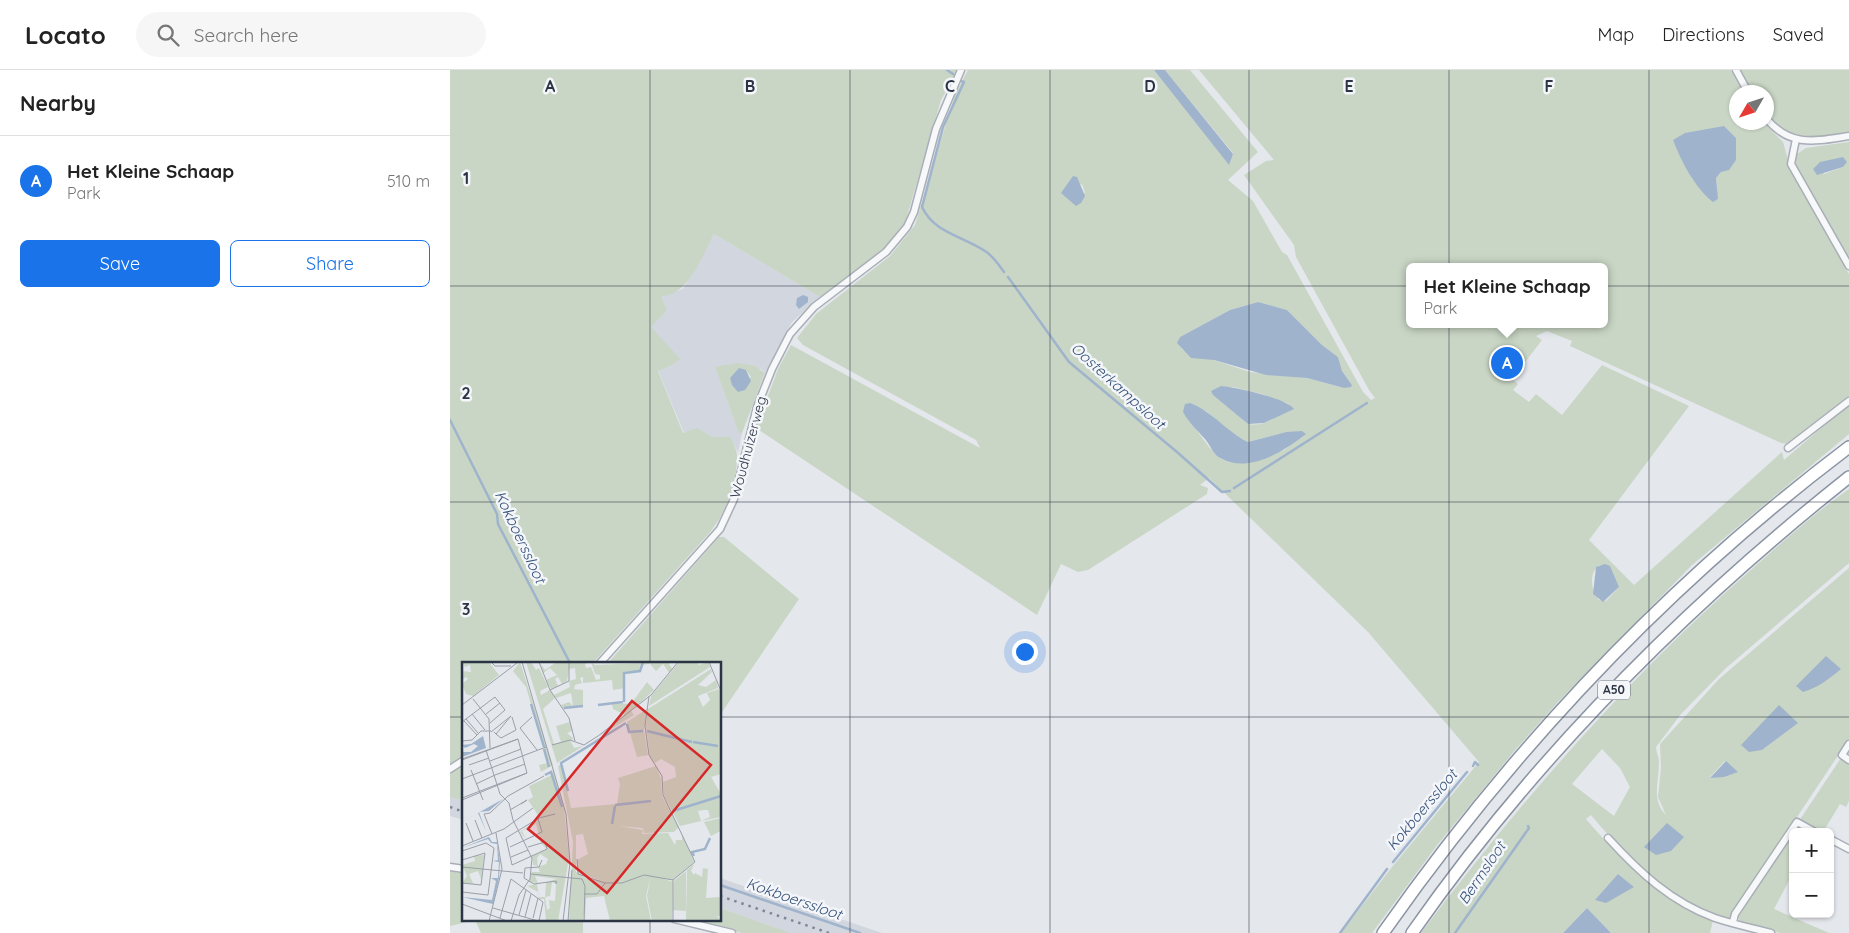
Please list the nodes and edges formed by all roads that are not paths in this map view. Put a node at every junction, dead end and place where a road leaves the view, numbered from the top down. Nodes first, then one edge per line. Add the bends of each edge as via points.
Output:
1 (962, 70) edge
2 (1736, 70) edge
3 (1744, 85) edge
4 (1774, 126) edge
5 (1849, 136) edge
6 (1796, 139) junction
7 (1849, 266) edge
8 (1849, 402) edge
9 (1849, 447) edge
10 (1788, 448) dead end
11 (1849, 478) edge
12 (601, 662) edge
13 (1849, 744) edge
14 (1849, 760) edge
15 (462, 761) edge
16 (450, 768) edge
17 (1793, 828) edge
18 (1808, 828) edge
19 (1789, 834) edge
20 (1608, 838) dead end
21 (1834, 841) edge
22 (1849, 849) edge
23 (678, 920) edge
24 (1733, 922) junction
25 (732, 933) edge
26 (1382, 933) edge
27 (1412, 933) edge
28 (1771, 933) edge

1 - 12 street, Woudhuizerweg via 942,112 914,212 905,230 872,264 811,310 790,334 757,408 734,499 720,529
2 - 3 street
4 - 6 street via 1783,135
5 - 6 street
6 - 7 street via 1791,164
8 - 10 street
9 - 26 highway, A50 via 1716,557 1606,662 1487,795
11 - 27 highway, A50 via 1691,613 1617,687 1508,809
13 - 14 street via 1842,755
15 - 16 street
17 - 18 street via 1797,822
19 - 24 street via 1735,914
20 - 24 street via 1640,872 1666,893 1715,918
21 - 22 street
23 - 25 street
24 - 28 street

